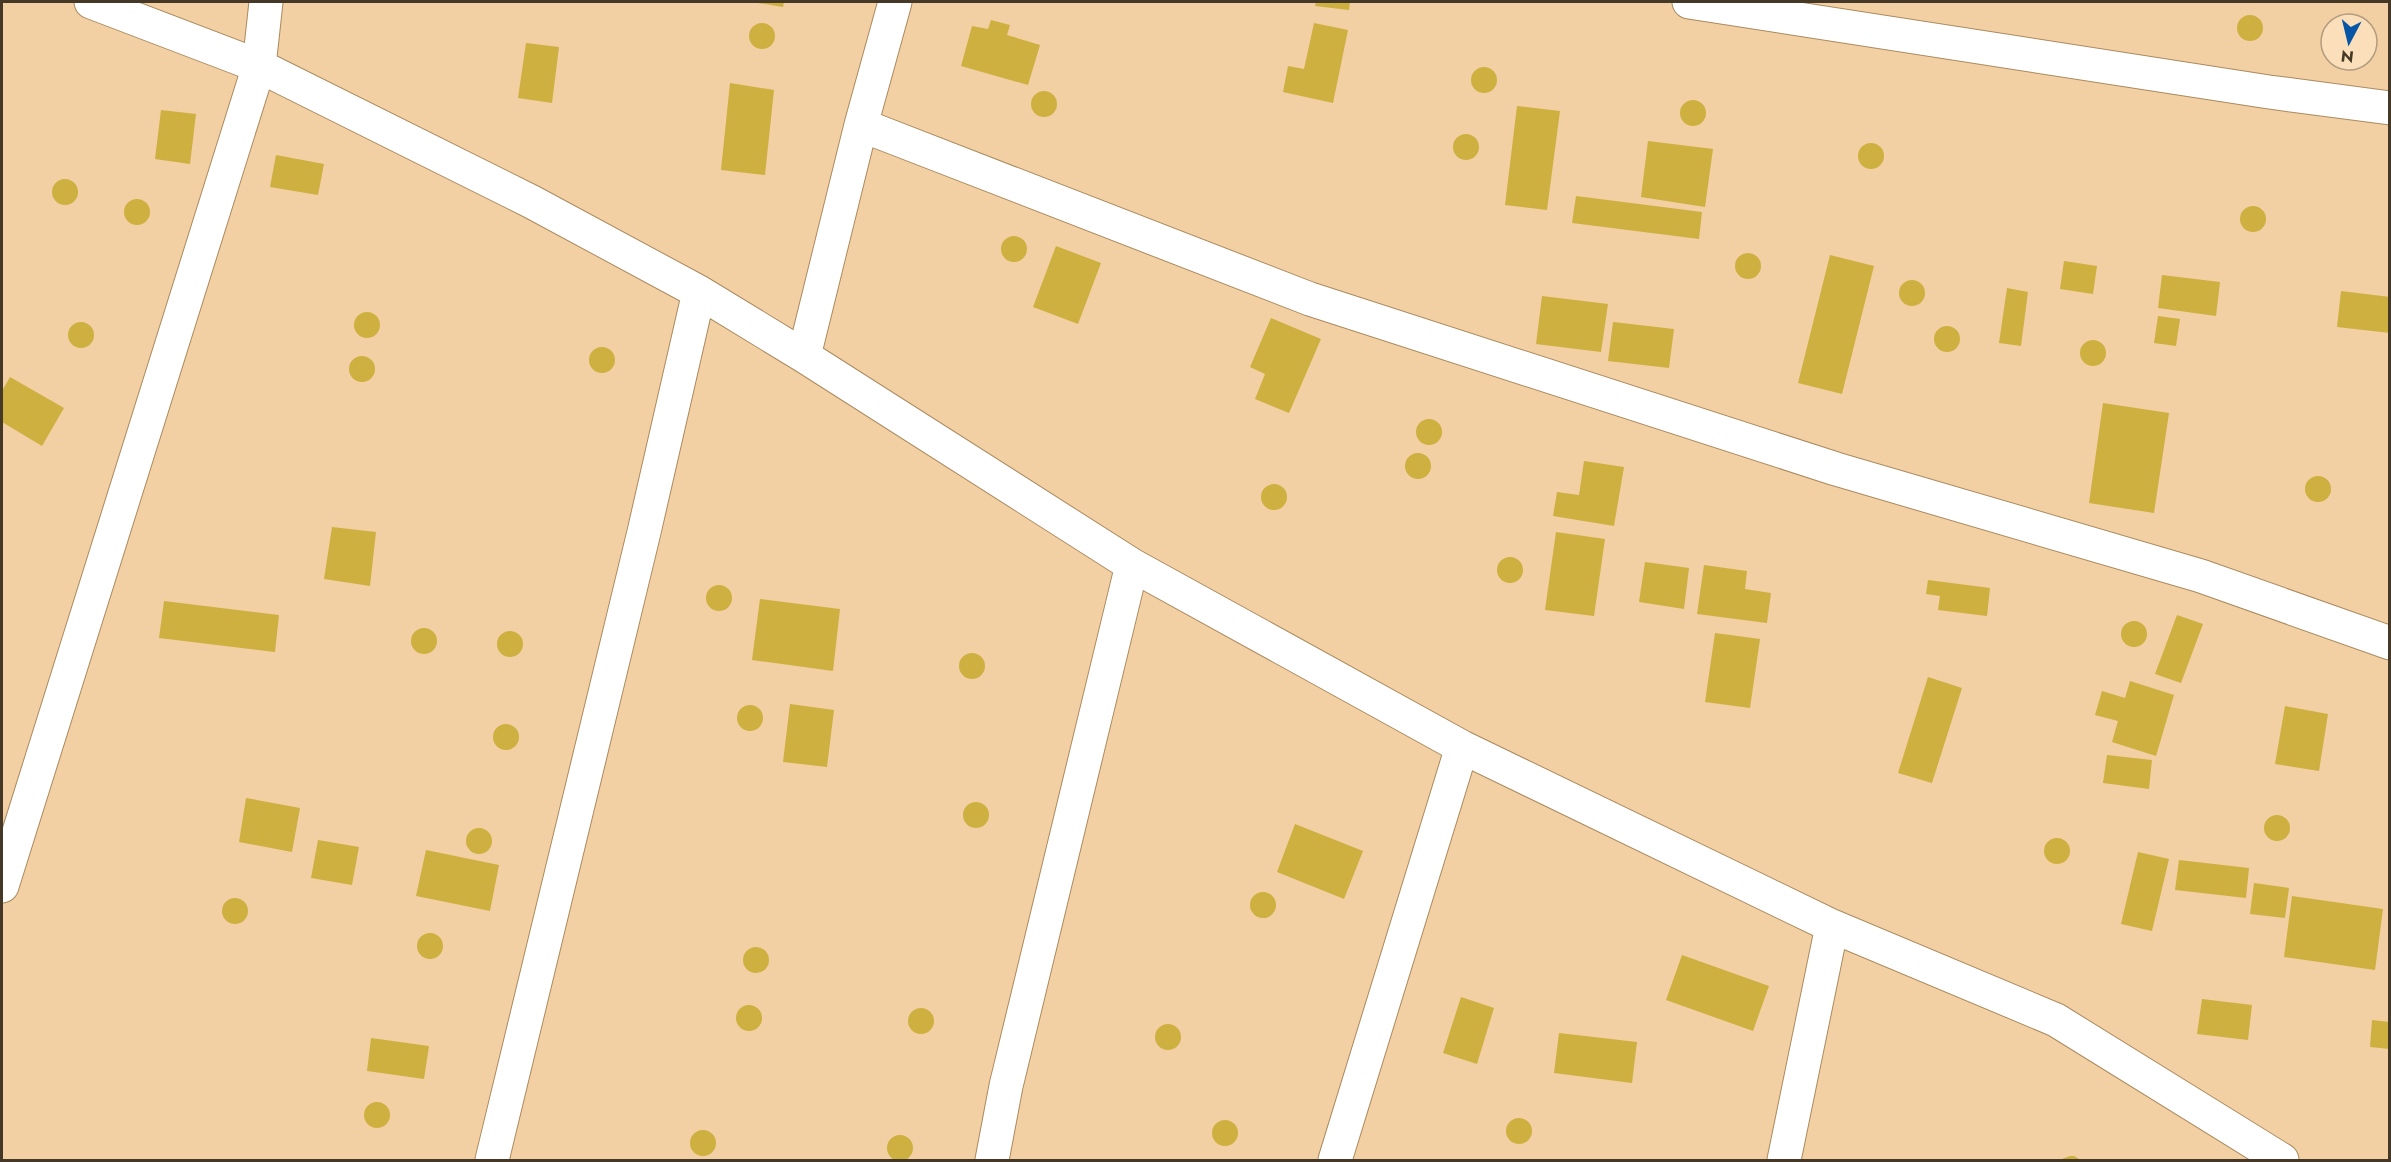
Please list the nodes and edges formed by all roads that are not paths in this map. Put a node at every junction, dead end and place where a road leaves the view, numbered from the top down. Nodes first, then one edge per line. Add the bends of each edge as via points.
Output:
1 (91, 2) edge
2 (266, 2) edge
3 (895, 2) edge
4 (1689, 2) edge
5 (259, 66) junction
6 (2390, 108) edge
7 (861, 125) junction
8 (699, 292) junction
9 (804, 356) junction
10 (1132, 565) junction
11 (2390, 643) edge
12 (1462, 747) junction
13 (2, 886) edge
14 (1832, 926) junction
15 (492, 1161) edge
16 (992, 1161) edge
17 (1335, 1161) edge
18 (1784, 1161) edge
19 (2282, 1161) edge

1 - 5 street
2 - 5 street
3 - 7 street
4 - 6 street
5 - 8 street via 532,202
5 - 13 street
7 - 9 street
7 - 11 street via 1310,299 1836,469 2201,576
8 - 9 street
8 - 15 street
9 - 10 street
10 - 12 street
10 - 16 street via 1006,1086
12 - 14 street
12 - 17 street
14 - 18 street
14 - 19 street via 2056,1020

